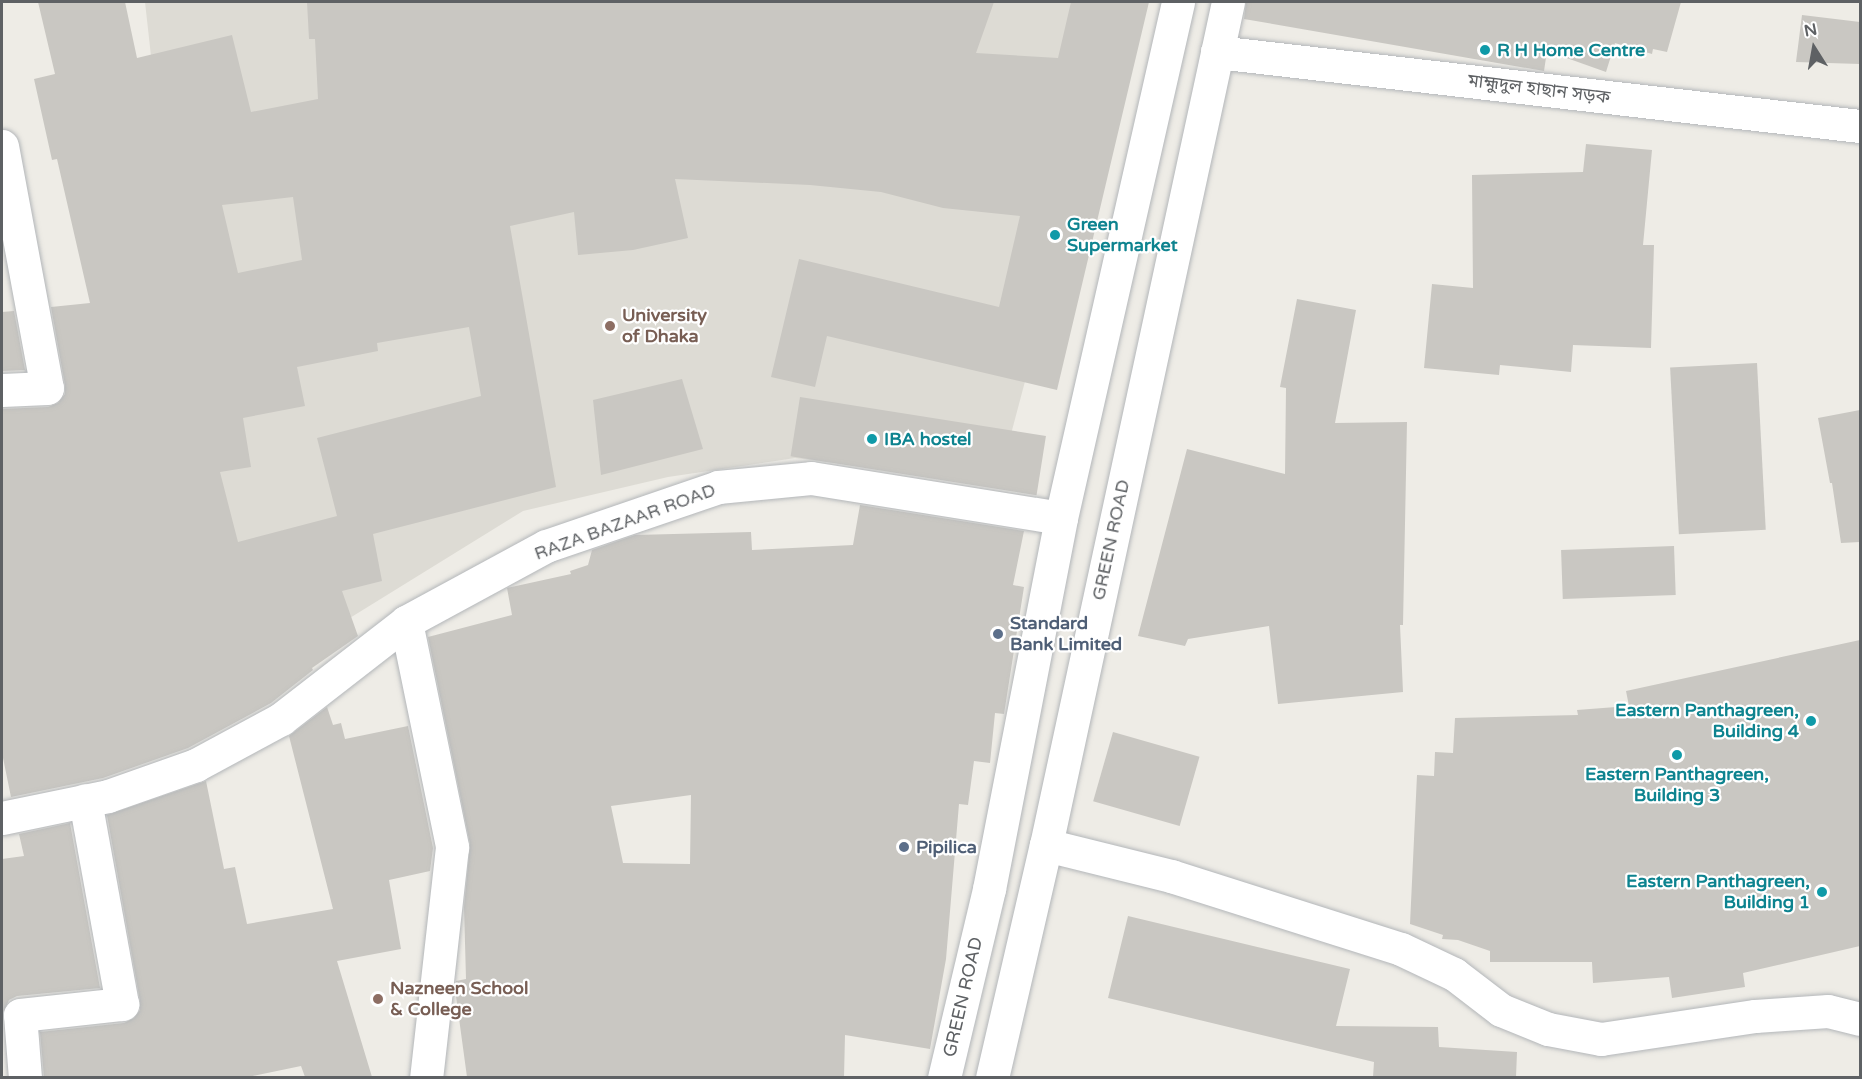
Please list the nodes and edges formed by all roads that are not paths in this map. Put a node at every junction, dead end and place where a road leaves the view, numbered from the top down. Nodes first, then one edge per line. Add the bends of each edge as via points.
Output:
1 (1178, 2) edge
2 (1228, 2) edge
3 (1217, 52) junction
4 (1860, 126) edge
5 (2, 146) edge
6 (2, 390) edge
7 (1061, 518) junction
8 (406, 622) junction
9 (85, 800) junction
10 (2, 818) edge
11 (1046, 845) junction
12 (1860, 1019) edge
13 (25, 1077) edge
14 (426, 1077) edge
15 (944, 1077) edge
16 (992, 1077) edge

1 - 7 street, GREEN ROAD
2 - 3 street, GREEN ROAD
3 - 4 street, মাহ্মুদুল হাছান সড়ক
3 - 11 street, GREEN ROAD
5 - 6 street via 47,388
7 - 8 street, RAZA BAZAAR ROAD via 811,478 718,487 546,546
7 - 15 street, GREEN ROAD via 989,889
8 - 9 street, RAZA BAZAAR ROAD via 281,719 196,765 108,796
8 - 14 street via 452,847
9 - 10 street, RAZA BAZAAR ROAD
9 - 13 street via 122,1004 20,1015
11 - 12 street via 1171,876 1401,949 1454,974 1502,1010 1548,1029 1601,1039 1755,1016 1828,1011
11 - 16 street, GREEN ROAD

